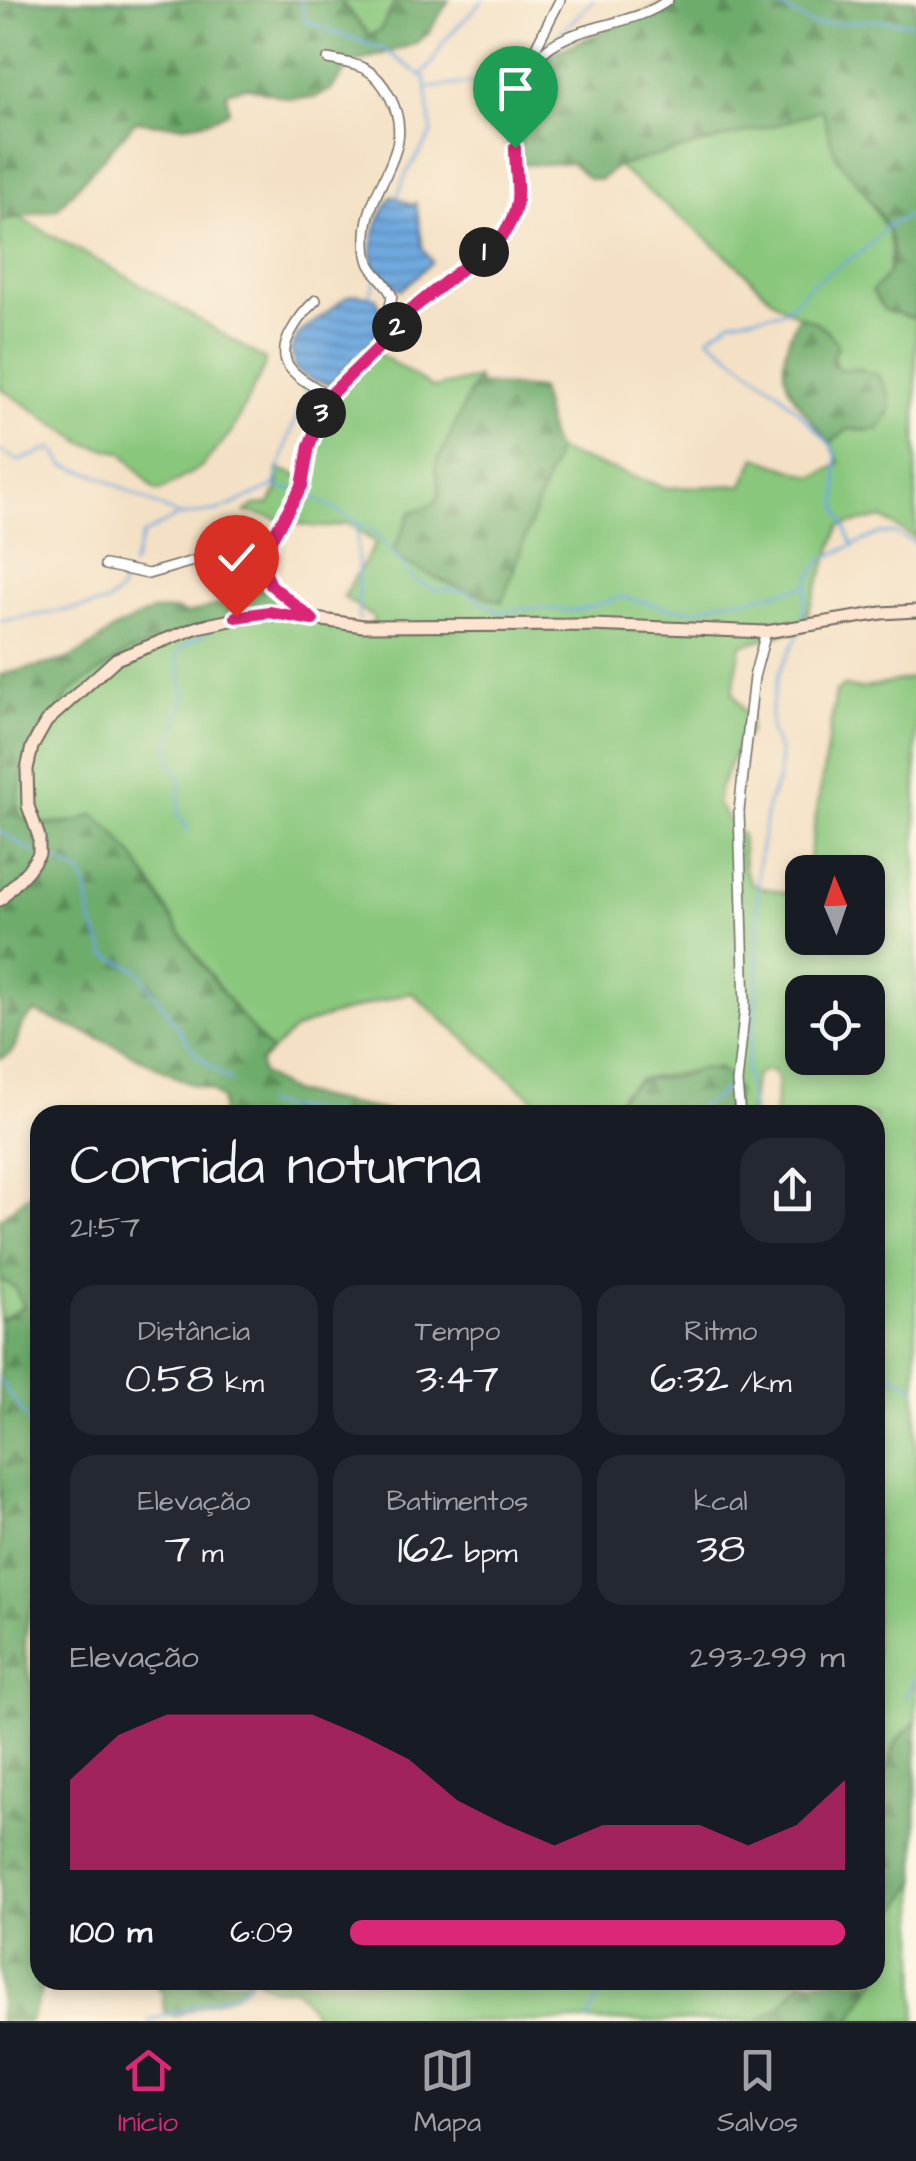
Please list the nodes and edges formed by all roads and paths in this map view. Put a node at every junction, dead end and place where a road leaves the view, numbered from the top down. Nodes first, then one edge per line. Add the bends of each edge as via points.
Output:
1 (560, 0) edge
2 (668, 0) edge
3 (328, 59) dead end
4 (529, 75) junction
5 (316, 300) dead end
6 (382, 344) junction
7 (329, 396) junction
8 (105, 565) dead end
9 (264, 566) junction
10 (916, 611) edge
11 (313, 620) junction
12 (766, 632) junction
13 (0, 900) edge
14 (738, 1105) edge

1 - 4 street
2 - 4 street via 556,44 538,57
3 - 6 street via 364,66 378,78 401,130 366,230 368,266 392,296
4 - 6 street via 518,113 519,198 512,220
5 - 7 street via 298,318 283,355
6 - 7 street
7 - 9 street via 302,486
8 - 9 street via 148,574 221,553
9 - 11 street via 271,585
10 - 12 main road
11 - 12 main road
11 - 13 main road via 269,612 198,627 116,660 82,686 46,722 32,747 27,797 39,854
12 - 14 street via 754,677 739,811 745,972

